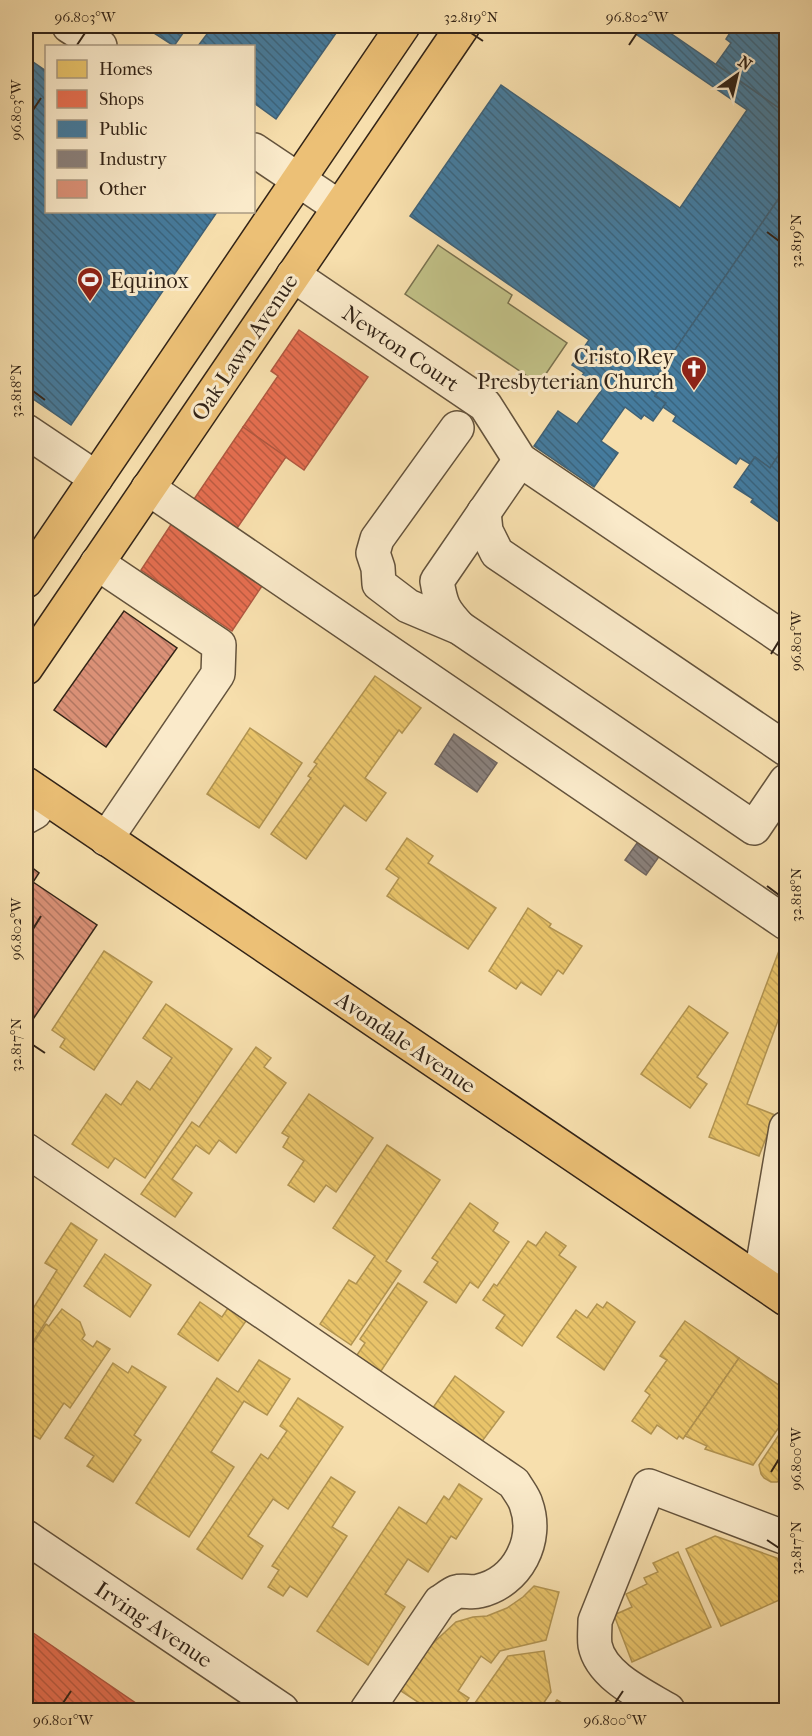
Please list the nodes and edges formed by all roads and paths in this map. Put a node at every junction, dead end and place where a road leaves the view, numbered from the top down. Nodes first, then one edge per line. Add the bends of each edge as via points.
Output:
1 (69, 26) edge
2 (403, 26) edge
3 (463, 26) edge
4 (98, 45) edge
5 (255, 151) edge
6 (298, 180) junction
7 (339, 207) junction
8 (253, 248) junction
9 (293, 275) junction
10 (457, 428) dead end
11 (26, 431) edge
12 (520, 460) junction
13 (96, 478) junction
14 (148, 488) junction
15 (484, 512) junction
16 (97, 563) junction
17 (378, 568) junction
18 (26, 581) edge
19 (437, 581) junction
20 (460, 628) junction
21 (786, 640) edge
22 (26, 668) edge
23 (786, 749) edge
24 (786, 781) edge
25 (32, 799) edge
26 (106, 839) junction
27 (786, 923) edge
28 (786, 1128) edge
29 (26, 1150) edge
30 (760, 1281) junction
31 (786, 1299) edge
32 (26, 1537) edge
33 (786, 1538) edge
34 (282, 1710) edge
35 (367, 1710) edge
36 (668, 1710) edge

1 - 4 street
2 - 6 main road
3 - 7 main road, Oak Lawn Avenue
5 - 6 street
6 - 7 street
6 - 8 main road
7 - 9 main road, Oak Lawn Avenue
8 - 9 main road
8 - 13 main road
9 - 12 street, Newton Court via 485,405
9 - 14 main road, Oak Lawn Avenue
10 - 17 street via 377,539 373,553
11 - 13 street
12 - 15 street
12 - 21 street
13 - 18 main road
14 - 16 main road, Oak Lawn Avenue
14 - 27 street
15 - 19 street
15 - 23 street via 486,531 497,553
16 - 22 main road, Oak Lawn Avenue
16 - 26 street via 219,645 218,674
17 - 19 street via 410,585
17 - 20 street via 379,584 390,594
19 - 20 street via 445,612
20 - 24 street via 754,828
25 - 26 main road, Avondale Avenue
26 - 30 main road, Avondale Avenue
28 - 30 street
29 - 35 street via 514,1484 526,1503 531,1525 528,1547 517,1568 500,1582 479,1591 456,1592 440,1602
30 - 31 main road, Avondale Avenue
32 - 34 street, Irving Avenue
33 - 36 street via 649,1486 595,1621 595,1644 599,1659 615,1677

